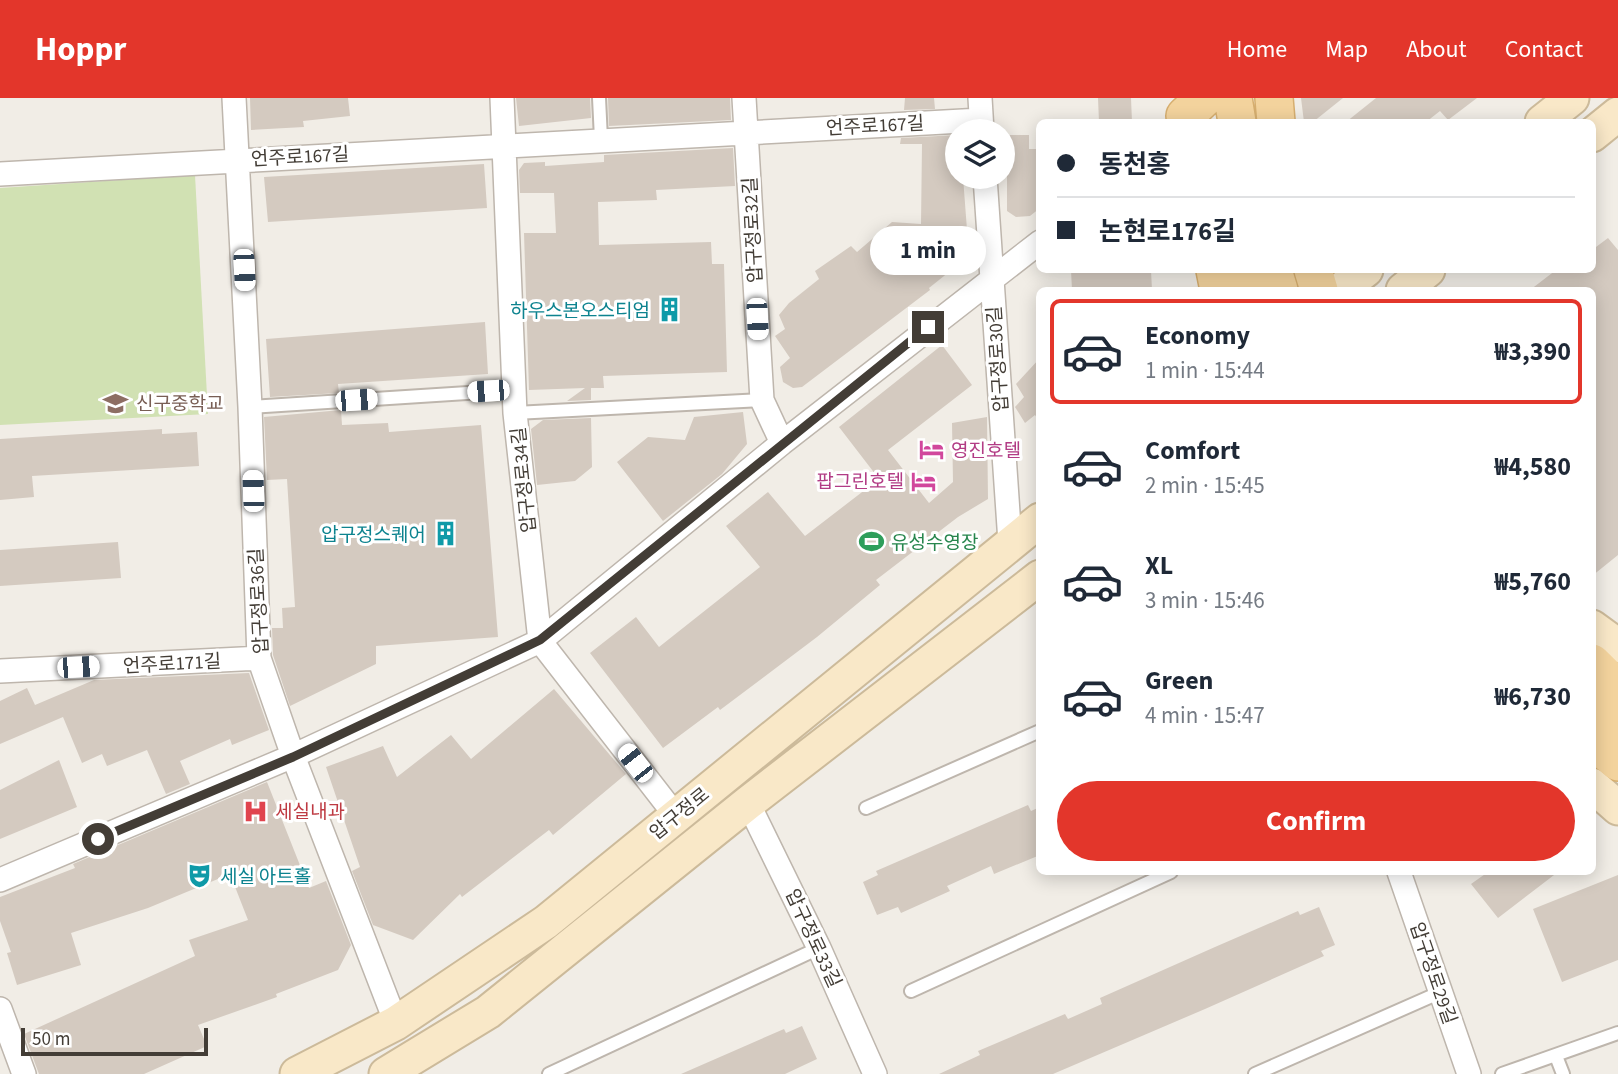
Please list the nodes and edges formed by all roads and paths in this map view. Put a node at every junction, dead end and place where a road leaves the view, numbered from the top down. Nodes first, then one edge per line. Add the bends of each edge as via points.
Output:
1 (234, 98) edge
2 (502, 98) edge
3 (599, 98) edge
4 (744, 98) edge
5 (1233, 98) edge
6 (1572, 98) edge
7 (1618, 114) edge
8 (981, 116) edge
9 (1236, 119) edge
10 (1546, 119) edge
11 (746, 131) junction
12 (1596, 132) edge
13 (601, 139) junction
14 (505, 145) junction
15 (239, 160) junction
16 (0, 174) edge
17 (986, 189) edge
18 (1036, 245) edge
19 (1362, 273) edge
20 (1424, 273) edge
21 (991, 278) junction
22 (1344, 287) edge
23 (1407, 287) edge
24 (762, 400) junction
25 (515, 401) junction
26 (250, 407) junction
27 (782, 443) junction
28 (1036, 523) edge
29 (1010, 542) junction
30 (1036, 580) edge
31 (1596, 629) edge
32 (540, 640) junction
33 (1618, 646) edge
34 (259, 658) junction
35 (1596, 667) edge
36 (0, 671) edge
37 (1618, 689) edge
38 (1596, 707) edge
39 (1618, 726) edge
40 (1036, 733) edge
41 (1596, 743) edge
42 (293, 757) junction
43 (1618, 762) edge
44 (1596, 769) edge
45 (1618, 788) edge
46 (1596, 789) edge
47 (748, 803) junction
48 (866, 807) dead end
49 (1618, 808) edge
50 (676, 816) junction
51 (1164, 875) edge
52 (1400, 875) edge
53 (0, 880) edge
54 (819, 948) junction
55 (911, 991) dead end
56 (1441, 992) junction
57 (0, 1009) edge
58 (396, 1023) junction
59 (1618, 1033) edge
60 (1556, 1056) junction
61 (24, 1074) edge
62 (297, 1074) edge
63 (386, 1074) edge
64 (549, 1074) edge
65 (875, 1074) edge
66 (1255, 1074) edge
67 (1469, 1074) edge
68 (1502, 1074) edge
69 (1563, 1074) edge

1 - 15 street, 압구정로36길
2 - 14 street, 압구정로34길
3 - 13 lane
4 - 11 street, 압구정로32길
5 - 9 main road
6 - 10 main road
7 - 12 main road
8 - 11 street, 언주로167길
11 - 13 street, 언주로167길
11 - 24 street, 압구정로32길
13 - 14 street, 언주로167길
14 - 15 street, 언주로167길
14 - 25 street, 압구정로34길
15 - 16 street, 언주로167길
15 - 26 street, 압구정로36길
17 - 21 street, 압구정로30길
18 - 21 street
19 - 22 main road
20 - 23 main road
21 - 27 street
21 - 29 street, 압구정로30길
24 - 25 lane
24 - 27 street, 압구정로32길
25 - 26 lane
25 - 32 street, 압구정로34길
26 - 34 street, 압구정로36길
27 - 32 street
28 - 29 main road, 압구정로
29 - 50 main road, 압구정로
30 - 47 main road, 압구정로
31 - 33 main road
32 - 42 street
32 - 50 street
34 - 36 street, 언주로171길
34 - 42 street, 압구정로36길
35 - 37 main road
38 - 39 main road
40 - 48 lane
41 - 43 main road
42 - 53 street
42 - 58 street, 압구정로36길
44 - 45 main road
46 - 49 main road
47 - 54 street, 압구정로33길
47 - 63 main road, 압구정로 via 488,1012
50 - 58 main road, 압구정로 via 546,922
51 - 55 lane
52 - 56 street, 압구정로29길
54 - 64 lane
54 - 65 street, 압구정로33길
56 - 66 lane
56 - 67 street, 압구정로29길
57 - 61 street
58 - 62 main road, 압구정로
59 - 60 lane
60 - 68 lane
60 - 69 lane

